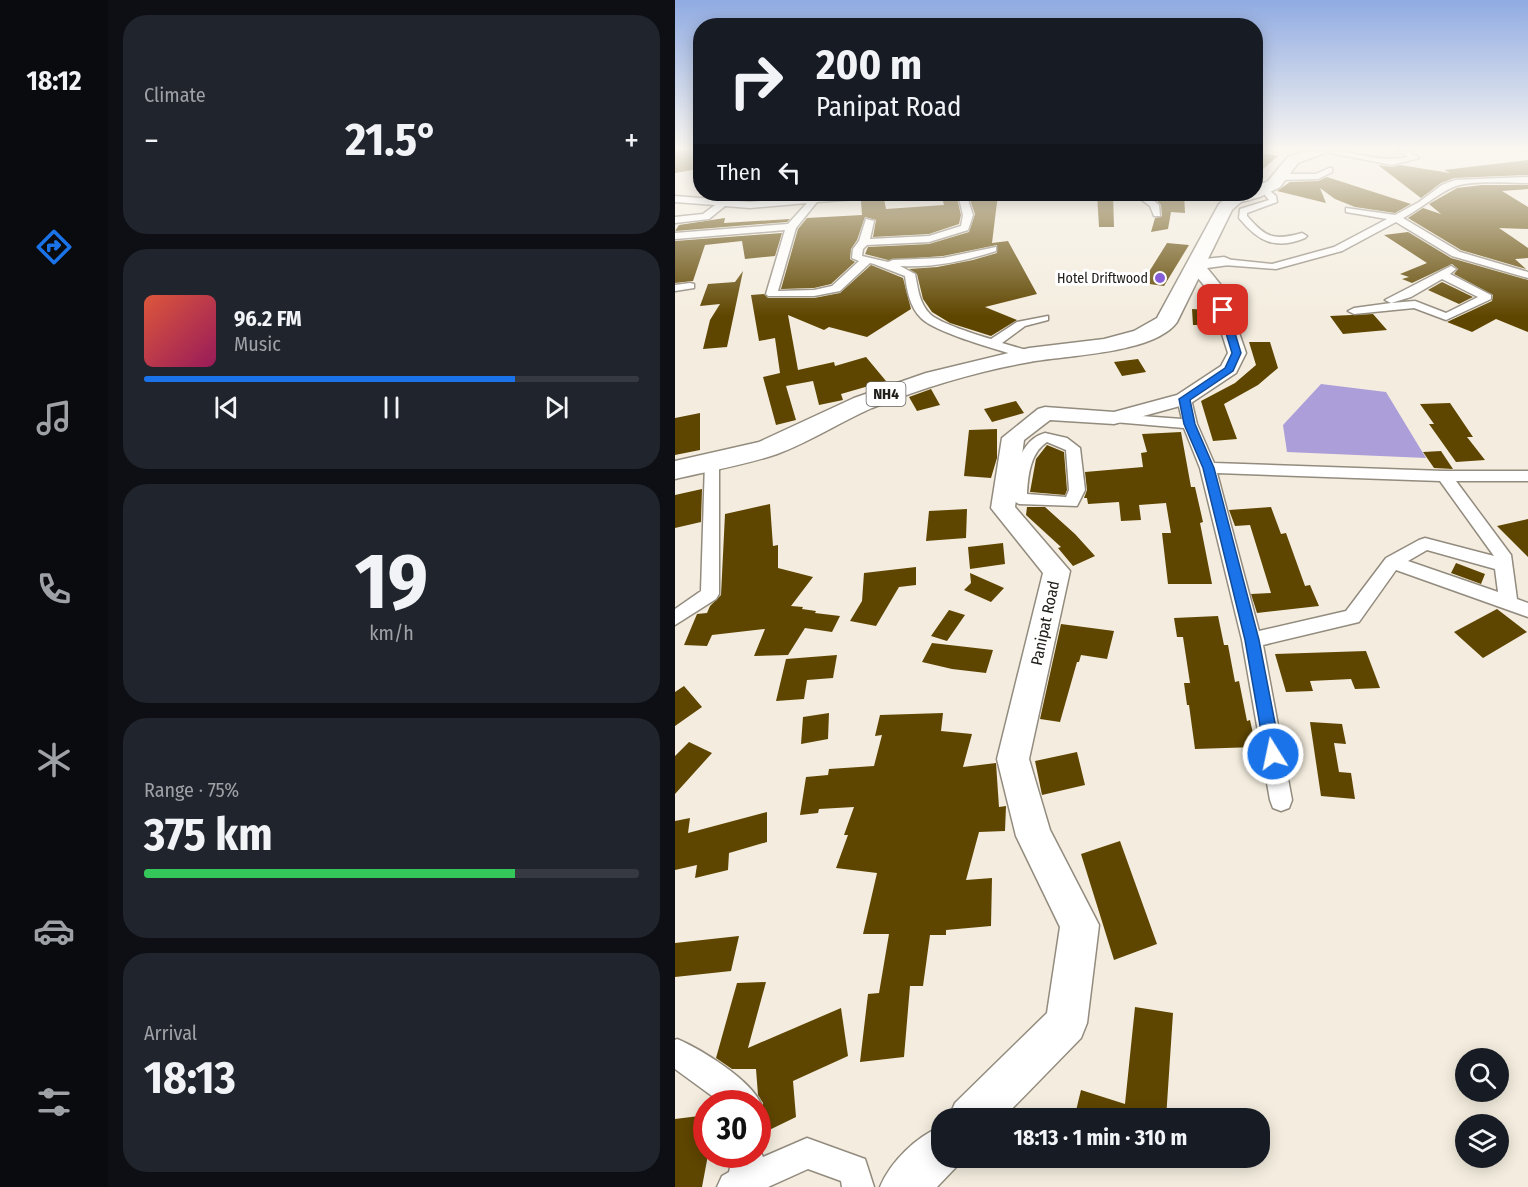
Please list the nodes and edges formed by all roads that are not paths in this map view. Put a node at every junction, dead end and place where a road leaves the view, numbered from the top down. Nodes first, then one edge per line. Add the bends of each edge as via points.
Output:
1 (720, 205) edge
2 (809, 205) edge
3 (965, 205) edge
4 (1154, 205) edge
5 (1227, 205) edge
6 (1262, 205) edge
7 (1419, 205) edge
8 (1349, 210) dead end
9 (1157, 214) dead end
10 (1396, 218) junction
11 (675, 220) edge
12 (869, 220) dead end
13 (791, 227) junction
14 (1302, 236) dead end
15 (675, 237) edge
16 (864, 242) junction
17 (992, 249) dead end
18 (1467, 257) junction
19 (872, 260) junction
20 (1224, 262) joint
21 (1195, 265) junction
22 (1443, 275) junction
23 (1528, 275) edge
24 (690, 286) dead end
25 (675, 288) edge
26 (1044, 318) dead end
27 (992, 344) junction
28 (1029, 355) junction
29 (1187, 412) junction
30 (712, 462) junction
31 (1208, 468) junction
32 (675, 470) edge
33 (1015, 472) junction
34 (1444, 476) junction
35 (1528, 476) edge
36 (1392, 562) junction
37 (1504, 566) junction
38 (1508, 603) junction
39 (1528, 610) edge
40 (675, 618) edge
41 (1252, 640) junction
42 (1281, 800) dead end
43 (677, 1053) dead end
44 (729, 1090) edge
45 (982, 1108) edge
46 (931, 1160) edge
47 (742, 1174) edge
48 (858, 1187) edge
49 (904, 1187) edge

1 - 11 street via 706,217
2 - 13 street
3 - 16 street via 965,228 956,233
4 - 9 street
5 - 21 highway, NH4
6 - 14 street via 1243,211 1253,233 1279,242
7 - 10 street
8 - 10 street
10 - 18 street
10 - 20 street via 1338,249 1272,267
12 - 16 street
13 - 15 street
13 - 19 street via 772,294 836,289
16 - 19 street via 857,258
17 - 19 street via 946,262 903,264
18 - 22 street
18 - 23 street
19 - 27 street via 910,274 914,297 926,317
20 - 21 street
21 - 28 highway, NH4 via 1166,322 1142,336 1105,346
21 - 29 street, Panipat Road via 1217,289 1237,353 1229,369
22 - 22 street via 1407,295 1354,311 1415,304 1446,317 1487,297
24 - 25 street
26 - 27 street via 1021,324
27 - 28 street
28 - 30 highway, NH4 via 934,378 863,402 768,448
29 - 31 street
29 - 33 street, Panipat Road via 1114,418 1045,413 1013,438
30 - 32 highway, NH4
30 - 40 street via 710,594
31 - 34 street
31 - 41 street
33 - 33 street via 1033,443 1042,437 1059,439 1074,448 1077,490 1071,502 1019,500
33 - 45 street, Panipat Road via 1003,508 1056,571 1013,759 1034,836 1080,925 1066,1023
34 - 35 street
34 - 37 street via 1502,555
36 - 37 street via 1425,544
36 - 38 street
36 - 41 street via 1352,617
37 - 38 street
38 - 39 street
41 - 42 street
43 - 44 street
46 - 49 street
47 - 48 street via 807,1153 854,1170

